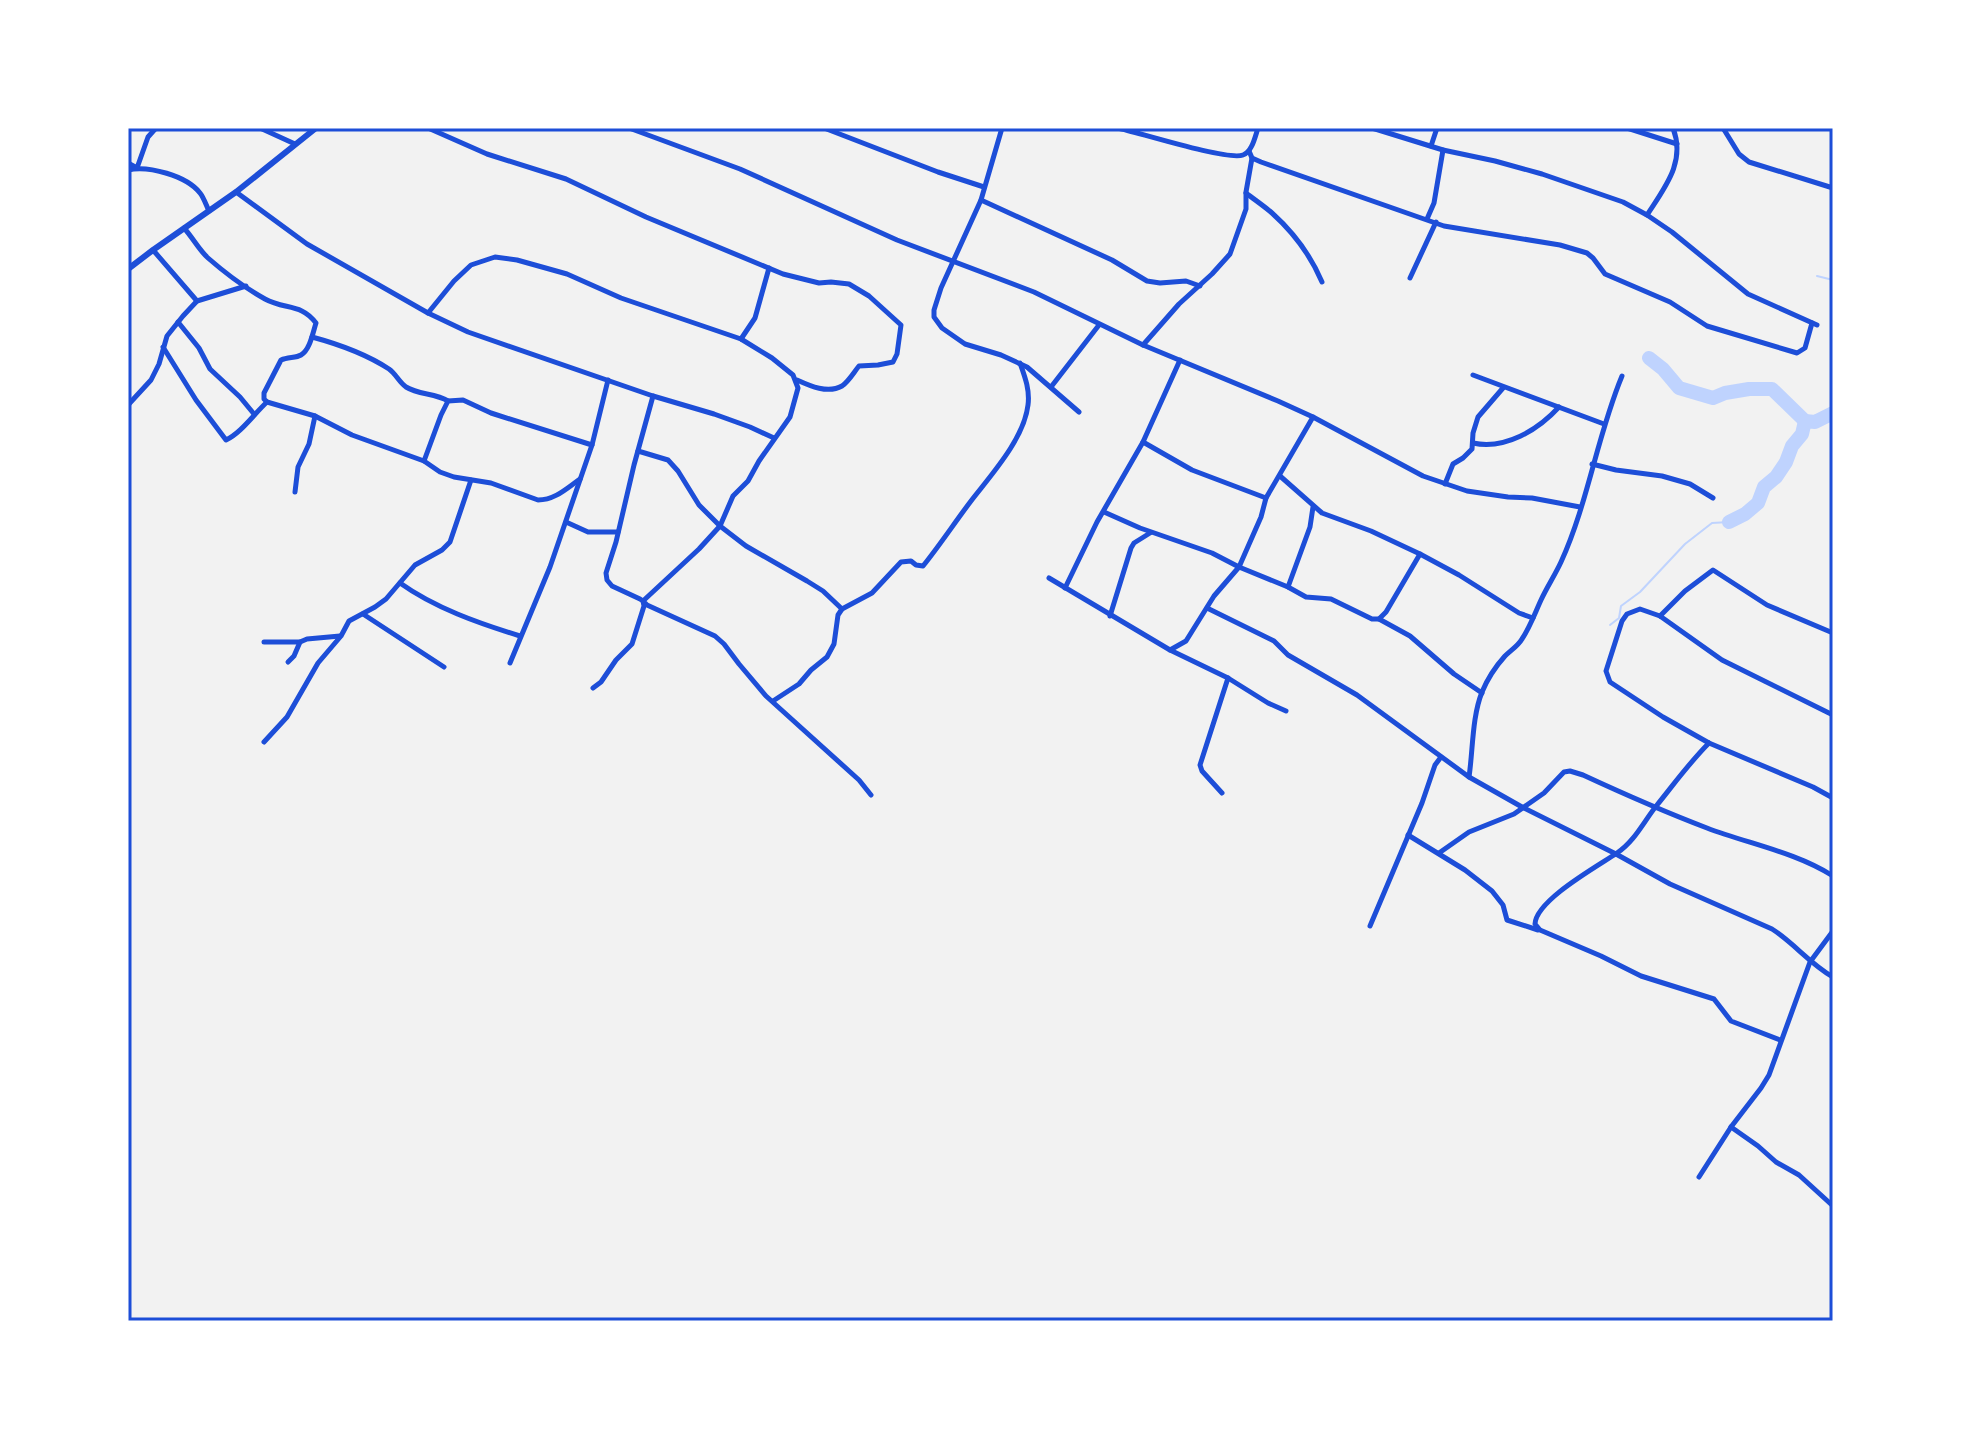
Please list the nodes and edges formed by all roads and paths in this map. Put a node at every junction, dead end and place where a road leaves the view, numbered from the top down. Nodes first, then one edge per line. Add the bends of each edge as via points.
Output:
1 (156, 128) edge
2 (260, 128) edge
3 (316, 128) edge
4 (428, 128) edge
5 (629, 128) edge
6 (824, 128) edge
7 (1002, 128) edge
8 (1118, 128) edge
9 (1258, 128) edge
10 (1372, 128) edge
11 (1437, 128) edge
12 (1627, 128) edge
13 (1673, 128) edge
14 (1723, 128) edge
15 (1678, 144) junction
16 (296, 145) junction
17 (1431, 146) junction
18 (1443, 150) junction
19 (1249, 151) junction
20 (1252, 158) junction
21 (128, 163) edge
22 (137, 168) junction
23 (128, 170) edge
24 (984, 187) junction
25 (1833, 188) edge
26 (236, 192) junction
27 (1246, 192) junction
28 (981, 200) junction
29 (209, 211) junction
30 (1647, 215) junction
31 (1427, 219) junction
32 (1436, 222) junction
33 (184, 228) junction
34 (153, 250) junction
35 (952, 261) junction
36 (769, 268) junction
37 (128, 269) edge
38 (1410, 278) dead end
39 (1322, 282) dead end
40 (246, 286) junction
41 (1200, 286) junction
42 (197, 301) junction
43 (428, 313) junction
44 (178, 322) junction
45 (1099, 325) junction
46 (312, 337) junction
47 (741, 339) junction
48 (1143, 345) junction
49 (163, 346) junction
50 (1180, 360) junction
51 (1020, 363) junction
52 (1473, 375) dead end
53 (1622, 376) dead end
54 (608, 380) junction
55 (797, 380) junction
56 (1051, 387) junction
57 (1504, 387) junction
58 (653, 396) junction
59 (448, 401) junction
60 (267, 402) junction
61 (128, 405) edge
62 (1559, 407) junction
63 (1079, 412) dead end
64 (254, 414) junction
65 (315, 416) junction
66 (1313, 417) junction
67 (1604, 424) junction
68 (774, 438) junction
69 (1143, 442) junction
70 (1473, 443) junction
71 (592, 445) junction
72 (638, 451) junction
73 (424, 461) junction
74 (1592, 464) junction
75 (1280, 476) junction
76 (581, 478) junction
77 (471, 480) junction
78 (1445, 484) junction
79 (295, 492) dead end
80 (1266, 498) junction
81 (1713, 498) dead end
82 (1313, 506) junction
83 (1580, 507) junction
84 (1104, 512) junction
85 (566, 522) junction
86 (720, 526) junction
87 (619, 532) junction
88 (1151, 532) junction
89 (1420, 554) junction
90 (1239, 567) junction
91 (1049, 578) dead end
92 (400, 583) junction
93 (1288, 587) junction
94 (1065, 588) junction
95 (643, 601) junction
96 (1207, 608) junction
97 (842, 609) junction
98 (363, 613) junction
99 (1110, 616) junction
100 (1660, 616) junction
101 (1533, 618) junction
102 (1379, 619) junction
103 (1833, 633) edge
104 (341, 636) junction
105 (520, 636) junction
106 (264, 642) dead end
107 (300, 642) junction
108 (1170, 650) junction
109 (288, 662) dead end
110 (510, 663) dead end
111 (444, 667) dead end
112 (1228, 678) junction
113 (593, 688) dead end
114 (1482, 693) junction
115 (773, 701) junction
116 (1286, 711) dead end
117 (1833, 715) edge
118 (264, 742) dead end
119 (1709, 743) junction
120 (1441, 757) junction
121 (1469, 777) junction
122 (1222, 793) dead end
123 (871, 795) dead end
124 (1833, 798) edge
125 (1522, 807) junction
126 (1655, 807) junction
127 (1408, 835) junction
128 (1439, 853) junction
129 (1616, 854) junction
130 (1833, 876) edge
131 (1370, 926) dead end
132 (1540, 930) junction
133 (1833, 931) edge
134 (1810, 962) junction
135 (1833, 977) edge
136 (1780, 1040) junction
137 (1731, 1127) junction
138 (1699, 1177) dead end
139 (1833, 1206) edge

1 - 22 street
2 - 16 street
3 - 16 street
4 - 36 street via 566,179
5 - 35 street via 740,169
6 - 24 street
7 - 24 street
8 - 19 street via 1220,155
9 - 19 street
10 - 17 street
11 - 17 street
12 - 15 street
13 - 15 street
14 - 25 street via 1749,162
15 - 30 street via 1674,171
16 - 26 street
17 - 18 street
18 - 30 street via 1542,174
18 - 31 street
19 - 20 street
20 - 27 street
20 - 31 street
21 - 22 street
22 - 23 street
22 - 29 street via 188,183
24 - 28 street
26 - 29 street
26 - 43 street via 307,244
27 - 39 street via 1287,228
27 - 41 street via 1246,209 1230,254
28 - 35 street
28 - 41 street via 1147,281
29 - 33 street
30 - 32 street via 1748,294 1815,324 1805,348 1793,352 1707,326 1670,302 1605,274 1578,250
31 - 32 street
32 - 38 street
33 - 34 street
33 - 40 street via 207,257
34 - 37 street
34 - 42 street
35 - 45 street via 1034,292
35 - 51 street via 934,310 937,323 965,344
36 - 47 street via 755,318
36 - 55 street via 809,281 857,287 902,327 893,362 859,366 838,388 817,388
40 - 42 street
40 - 46 street via 266,300 302,310 316,323
41 - 48 street
42 - 44 street
43 - 47 street via 471,265 495,257 567,274
43 - 54 street
44 - 49 street
44 - 64 street via 210,369
45 - 48 street
45 - 56 street
46 - 59 street via 355,351 396,374 403,385
46 - 60 street via 301,355 281,360 264,393
47 - 55 street
48 - 50 street
49 - 61 street via 151,380
49 - 64 street via 223,438 230,439
50 - 66 street
50 - 69 street
51 - 56 street
51 - 97 street via 1028,407 1000,462 923,566 901,562 872,593
52 - 57 street
53 - 67 street
54 - 58 street
54 - 71 street
55 - 68 street via 790,417
56 - 63 street
57 - 62 street
57 - 70 street via 1478,417
58 - 68 street
58 - 72 street
59 - 71 street via 463,400
59 - 73 street
60 - 64 street
60 - 65 street
62 - 67 street
62 - 70 street via 1541,425 1507,441 1491,446
65 - 73 street
65 - 79 street
66 - 75 street
66 - 78 street
67 - 74 street
68 - 86 street via 733,496
69 - 80 street via 1192,470
69 - 84 street
70 - 78 street via 1453,464
71 - 76 street
72 - 86 street via 668,460
72 - 87 street
73 - 77 street via 440,472
74 - 81 street via 1662,476
74 - 83 street
75 - 80 street
75 - 82 street
76 - 77 street via 554,497 538,500
76 - 85 street
77 - 92 street via 450,542 415,565
78 - 83 street
80 - 90 street
82 - 89 street
82 - 93 street
83 - 101 street
84 - 88 street
84 - 94 street
85 - 87 street via 588,532
85 - 105 street
86 - 95 street
86 - 97 street via 823,591
87 - 95 street via 607,580
88 - 90 street
88 - 99 street via 1131,548
89 - 101 street
89 - 102 street
90 - 93 street
90 - 96 street
91 - 94 street
92 - 98 street
92 - 105 street via 437,605
93 - 102 street
94 - 99 street
95 - 113 street via 632,644
95 - 115 street via 715,636
96 - 108 street via 1186,641
96 - 120 street via 1274,641
97 - 115 street via 827,657
98 - 104 street via 349,621
98 - 111 street
99 - 108 street
100 - 103 street via 1713,570 1767,605
100 - 117 street via 1722,660
100 - 119 street via 1640,609 1627,614 1606,671 1610,682
101 - 114 street
102 - 114 street via 1410,636
104 - 107 street
104 - 118 street
105 - 110 street
106 - 107 street
107 - 109 street
108 - 112 street
112 - 116 street
112 - 122 street via 1200,765
114 - 121 street
115 - 123 street
119 - 124 street
119 - 126 street
120 - 121 street
120 - 127 street
121 - 125 street
125 - 126 street via 1570,771
125 - 128 street
125 - 129 street
126 - 129 street
126 - 130 street
127 - 128 street
127 - 131 street
128 - 132 street via 1498,896 1507,920
129 - 132 street via 1551,899 1536,917
129 - 134 street via 1772,929
132 - 136 street via 1641,976 1714,999 1731,1021
133 - 134 street
134 - 135 street
134 - 136 street
136 - 137 street via 1769,1075
137 - 138 street
137 - 139 street

